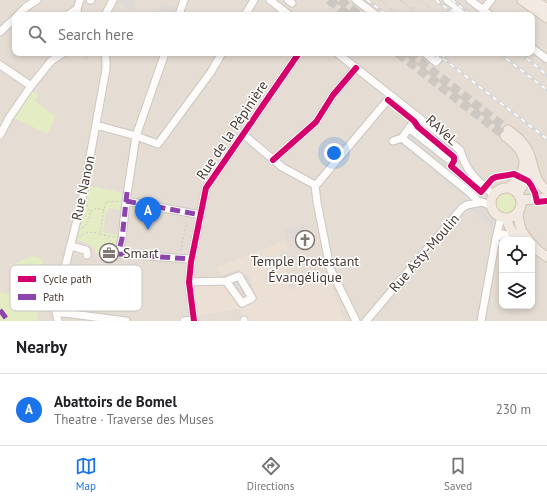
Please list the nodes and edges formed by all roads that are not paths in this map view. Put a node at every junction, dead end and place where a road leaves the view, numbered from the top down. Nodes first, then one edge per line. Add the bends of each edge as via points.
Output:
1 (37, 0) edge
2 (80, 0) edge
3 (113, 0) edge
4 (184, 0) edge
5 (254, 0) edge
6 (270, 0) edge
7 (356, 0) edge
8 (447, 0) edge
9 (470, 0) edge
10 (491, 0) edge
11 (522, 0) edge
12 (535, 0) edge
13 (457, 7) junction
14 (547, 9) edge
15 (483, 10) junction
16 (21, 12) edge
17 (77, 12) edge
18 (107, 12) edge
19 (180, 12) edge
20 (247, 12) edge
21 (285, 12) edge
22 (372, 12) edge
23 (453, 12) edge
24 (463, 12) edge
25 (486, 12) edge
26 (547, 18) edge
27 (12, 21) edge
28 (0, 32) edge
29 (535, 50) edge
30 (58, 56) edge
31 (105, 56) edge
32 (164, 56) edge
33 (220, 56) edge
34 (297, 56) edge
35 (341, 56) edge
36 (429, 56) edge
37 (441, 56) edge
38 (547, 59) edge
39 (0, 65) edge
40 (356, 68) junction
41 (31, 86) junction
42 (391, 96) junction
43 (417, 117) junction
44 (96, 126) junction
45 (409, 128) junction
46 (243, 134) junction
47 (0, 136) edge
48 (136, 136) junction
49 (402, 138) junction
50 (394, 141) dead end
51 (530, 158) junction
52 (448, 159) dead end
53 (273, 160) junction
54 (315, 185) junction
55 (509, 188) junction
56 (547, 191) edge
57 (494, 195) junction
58 (520, 197) junction
59 (547, 198) edge
60 (126, 201) junction
61 (479, 202) junction
62 (492, 206) junction
63 (518, 213) junction
64 (200, 216) junction
65 (503, 218) junction
66 (512, 237) edge
67 (517, 237) edge
68 (525, 237) edge
69 (496, 238) junction
70 (71, 244) junction
71 (535, 248) edge
72 (87, 255) dead end
73 (547, 257) edge
74 (191, 259) junction
75 (65, 265) edge
76 (189, 282) junction
77 (226, 282) dead end
78 (59, 312) joint
79 (194, 320) edge
80 (58, 321) edge
81 (126, 321) edge
82 (184, 321) edge
83 (356, 321) edge
84 (366, 321) edge
85 (481, 321) edge

1 - 16 street
2 - 17 street
3 - 18 street
4 - 19 street
5 - 20 street
6 - 21 street
7 - 22 street
8 - 13 street
9 - 15 street
10 - 15 street
11 - 26 main road
12 - 14 main road
13 - 23 street
13 - 24 street
15 - 25 street
27 - 28 street
29 - 38 street
30 - 41 street via 51,61
31 - 44 street, Rue Nanon via 106,69
32 - 48 street
33 - 48 street via 158,144
34 - 46 street, Rue de la Pépinière
35 - 40 street
36 - 37 street via 436,62
39 - 41 street
40 - 42 street
40 - 53 street via 333,95 316,122
41 - 47 street
42 - 43 street
42 - 54 street
43 - 45 street
43 - 57 street via 460,150 472,175
44 - 48 street
44 - 70 street, Rue Nanon
45 - 49 street
45 - 52 street
46 - 53 street
46 - 64 street, Rue de la Pépinière via 206,188
48 - 60 street
49 - 50 street
49 - 61 street
51 - 55 main road via 521,140 506,133 521,151 523,158 520,177
51 - 56 main road via 538,182
51 - 58 main road via 529,172
53 - 54 street
54 - 83 street via 330,268
55 - 57 main road via 500,189
55 - 58 main road
57 - 62 main road
58 - 59 main road
58 - 63 main road
60 - 64 street
60 - 74 street via 118,254
61 - 62 street
61 - 84 street, Rue Asty-Moulin via 462,208
62 - 65 main road via 493,211
63 - 65 main road via 510,218
63 - 68 main road via 521,230
64 - 74 street, Rue de la Pépinière
65 - 67 main road
65 - 69 street
66 - 69 street via 503,234
69 - 85 street
70 - 72 street via 86,250
70 - 75 street, Rue Nanon
71 - 73 main road
74 - 76 street, Rue de la Pépinière
76 - 77 street
76 - 79 street, Rue de la Pépinière
78 - 80 street, Rue Nanon
78 - 81 street
79 - 82 street

